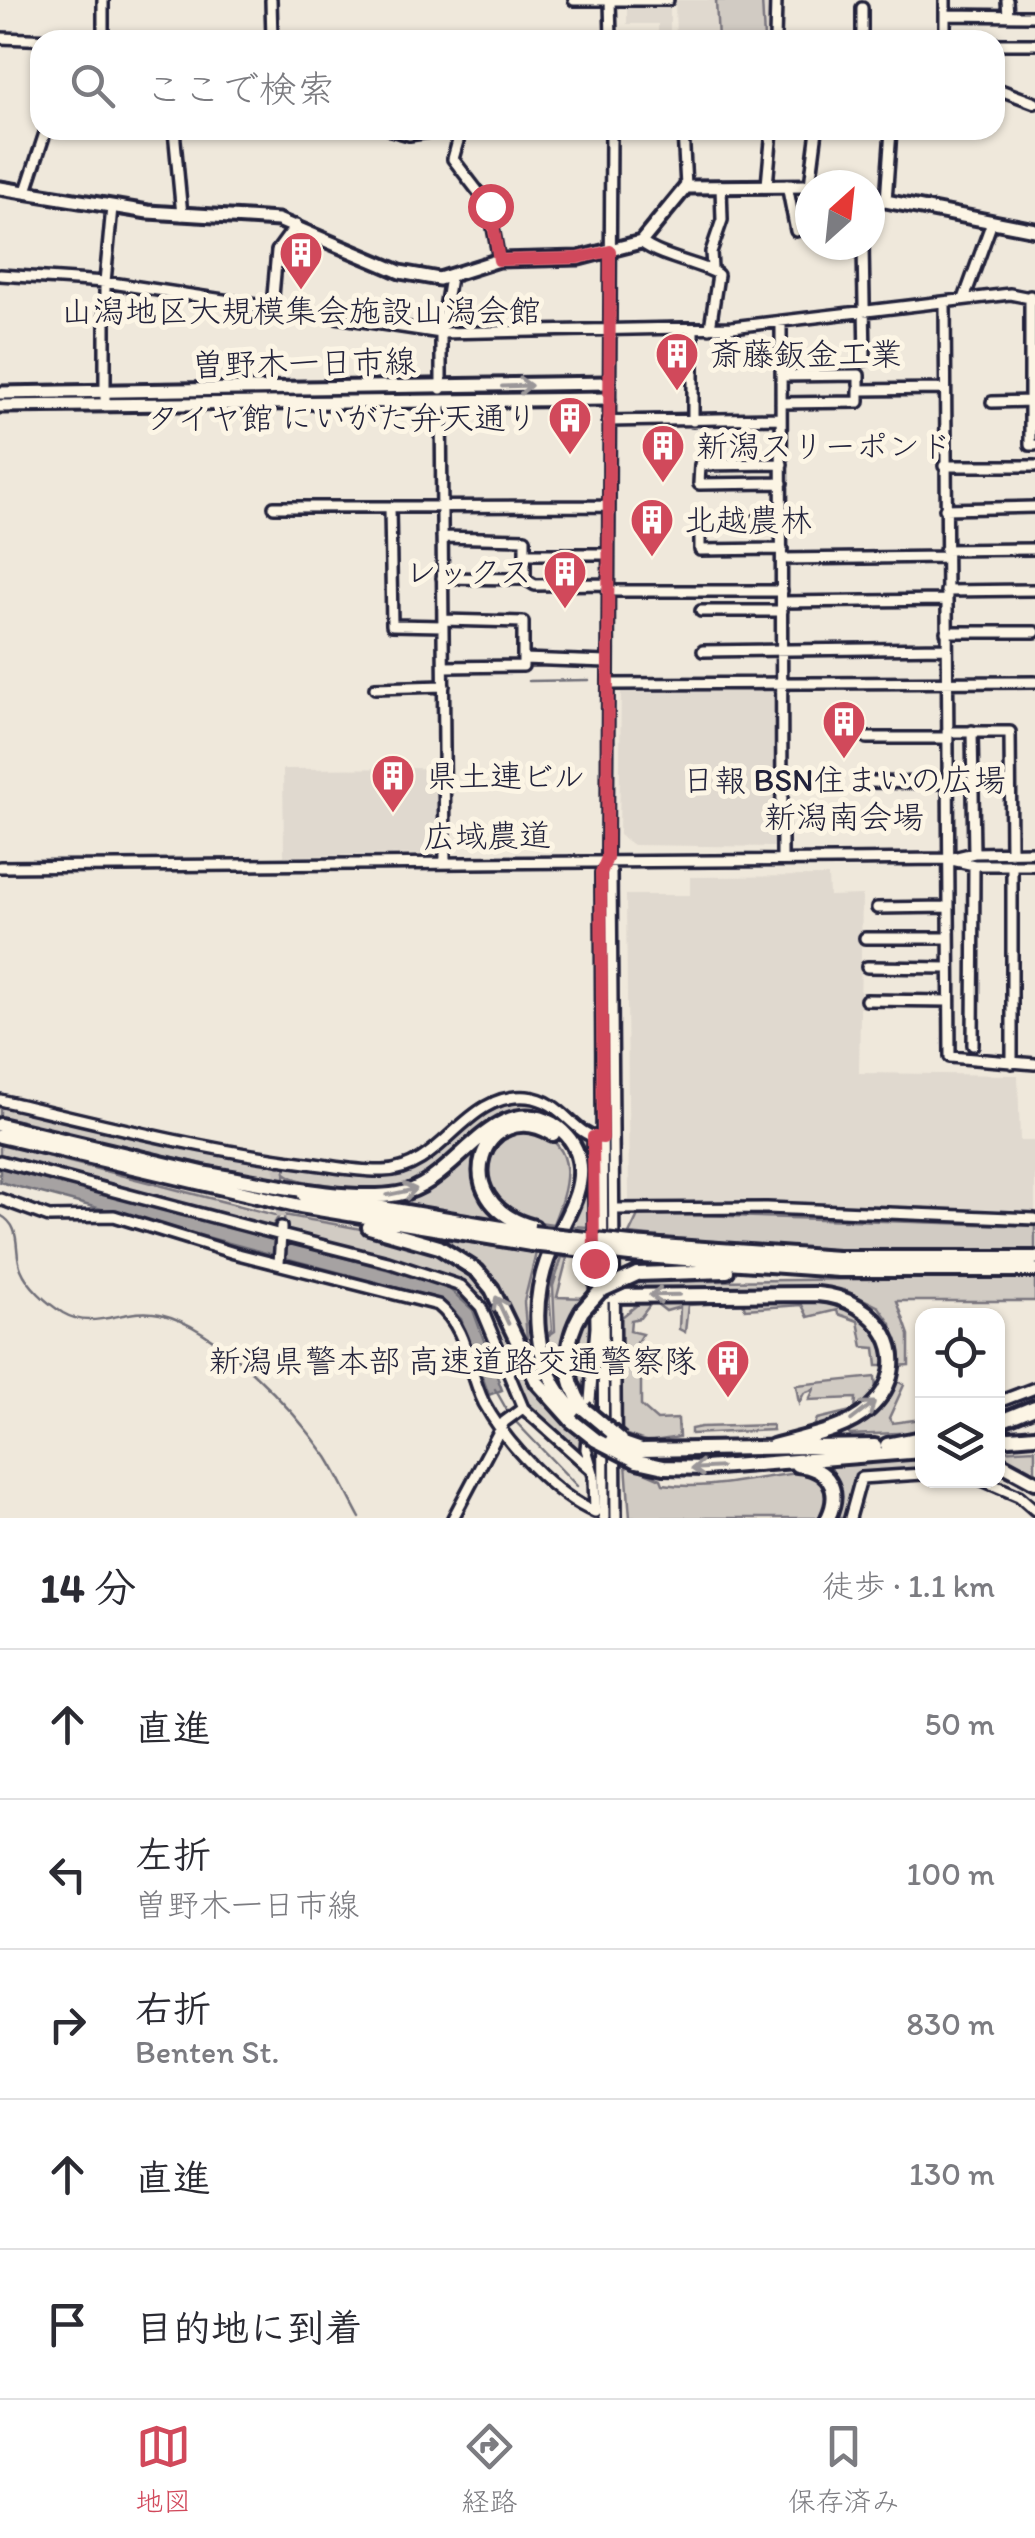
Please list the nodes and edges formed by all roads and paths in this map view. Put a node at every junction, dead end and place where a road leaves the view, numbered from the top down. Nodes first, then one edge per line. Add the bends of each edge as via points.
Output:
1 (103, 0) edge
2 (271, 0) edge
3 (574, 0) edge
4 (668, 0) edge
5 (776, 0) edge
6 (945, 0) edge
7 (1006, 0) edge
8 (610, 1) edge
9 (862, 8) dead end
10 (945, 15) junction
11 (1008, 16) junction
12 (1035, 16) edge
13 (102, 30) edge
14 (272, 30) edge
15 (611, 30) edge
16 (775, 30) edge
17 (862, 30) edge
18 (945, 30) edge
19 (0, 38) edge
20 (30, 39) edge
21 (1005, 44) edge
22 (1035, 44) edge
23 (1005, 92) edge
24 (1035, 103) edge
25 (43, 140) edge
26 (175, 140) edge
27 (458, 140) edge
28 (611, 140) edge
29 (684, 140) edge
30 (771, 140) edge
31 (816, 140) edge
32 (890, 140) edge
33 (812, 170) edge
34 (766, 185) junction
35 (787, 185) junction
36 (795, 185) edge
37 (686, 186) junction
38 (721, 186) junction
39 (0, 188) edge
40 (26, 191) junction
41 (886, 202) joint
42 (112, 207) junction
43 (182, 216) junction
44 (992, 222) junction
45 (296, 225) junction
46 (795, 225) edge
47 (1035, 230) edge
48 (641, 242) junction
49 (610, 251) junction
50 (499, 260) junction
51 (863, 260) edge
52 (712, 268) junction
53 (0, 275) edge
54 (450, 277) junction
55 (105, 282) junction
56 (1032, 298) edge
57 (964, 299) junction
58 (944, 302) junction
59 (272, 307) junction
60 (864, 310) junction
61 (781, 323) junction
62 (710, 328) junction
63 (693, 329) junction
64 (609, 330) junction
65 (442, 334) junction
66 (865, 360) dead end
67 (781, 376) junction
68 (608, 383) junction
69 (859, 385) dead end
70 (944, 389) junction
71 (0, 393) edge
72 (441, 396) junction
73 (608, 399) junction
74 (105, 400) junction
75 (1030, 401) junction
76 (992, 402) dead end
77 (782, 404) junction
78 (0, 406) edge
79 (782, 418) junction
80 (608, 421) junction
81 (694, 421) junction
82 (1035, 445) edge
83 (782, 464) junction
84 (944, 466) junction
85 (1035, 466) edge
86 (782, 483) junction
87 (608, 506) junction
88 (274, 507) dead end
89 (1035, 507) edge
90 (390, 508) junction
91 (442, 508) junction
92 (945, 508) junction
93 (782, 521) junction
94 (442, 537) junction
95 (1035, 549) edge
96 (945, 553) junction
97 (525, 554) junction
98 (607, 554) junction
99 (782, 554) junction
100 (442, 578) junction
101 (525, 579) junction
102 (607, 588) junction
103 (1035, 590) edge
104 (946, 596) junction
105 (782, 601) junction
106 (700, 611) dead end
107 (443, 623) junction
108 (946, 632) junction
109 (1035, 632) edge
110 (946, 648) junction
111 (782, 650) junction
112 (703, 651) dead end
113 (523, 659) junction
114 (607, 662) junction
115 (444, 667) junction
116 (947, 678) junction
117 (783, 680) junction
118 (1035, 682) edge
119 (608, 684) junction
120 (444, 686) junction
121 (375, 688) dead end
122 (972, 731) junction
123 (947, 735) junction
124 (867, 738) dead end
125 (865, 782) dead end
126 (947, 783) junction
127 (1012, 852) junction
128 (1035, 852) edge
129 (974, 853) junction
130 (607, 858) junction
131 (949, 859) junction
132 (782, 860) junction
133 (445, 862) junction
134 (1035, 864) edge
135 (1012, 865) junction
136 (0, 866) edge
137 (974, 866) junction
138 (949, 907) junction
139 (877, 908) dead end
140 (865, 938) dead end
141 (949, 938) junction
142 (867, 967) dead end
143 (949, 968) junction
144 (866, 1000) dead end
145 (950, 1001) junction
146 (974, 1045) dead end
147 (1012, 1063) junction
148 (1035, 1064) edge
149 (0, 1100) edge
150 (0, 1125) edge
151 (0, 1136) edge
152 (598, 1138) junction
153 (0, 1161) edge
154 (197, 1178) junction
155 (0, 1199) edge
156 (614, 1209) junction
157 (1035, 1219) edge
158 (281, 1234) junction
159 (533, 1235) junction
160 (631, 1247) junction
161 (1035, 1258) edge
162 (279, 1263) junction
163 (839, 1270) junction
164 (1035, 1270) edge
165 (609, 1296) junction
166 (1035, 1388) edge
167 (1005, 1399) edge
168 (1035, 1407) edge
169 (521, 1409) junction
170 (578, 1415) junction
171 (1005, 1419) edge
172 (502, 1425) junction
173 (1035, 1440) edge
174 (1005, 1442) edge
175 (774, 1446) junction
176 (915, 1447) edge
177 (915, 1448) edge
178 (639, 1456) junction
179 (775, 1463) junction
180 (1005, 1466) edge
181 (591, 1469) junction
182 (915, 1474) edge
183 (1035, 1482) edge
184 (1000, 1488) edge
185 (1035, 1510) edge
186 (453, 1518) edge
187 (604, 1518) edge
188 (616, 1518) edge
189 (828, 1518) edge
190 (850, 1518) edge

1 - 13 street
2 - 14 street
3 - 8 street
4 - 8 street
5 - 16 street
6 - 10 street
7 - 11 street
8 - 15 street
9 - 17 street
10 - 11 street
10 - 18 street
11 - 12 street
19 - 20 street
21 - 22 street
23 - 24 street
25 - 40 street
26 - 43 street
27 - 50 street via 453,159 490,206
28 - 49 street
29 - 37 street
30 - 34 street
31 - 33 street
32 - 41 street
34 - 35 main road
34 - 38 main road
35 - 36 main road
35 - 46 street
37 - 38 main road
37 - 48 main road
38 - 52 street
39 - 40 main road
40 - 42 main road
41 - 44 main road
42 - 43 main road
42 - 55 street
43 - 45 main road
44 - 47 main road
44 - 57 street
45 - 54 main road via 400,272
45 - 59 street via 277,252
48 - 49 main road
48 - 52 street via 686,265
49 - 50 main road
49 - 64 street
50 - 54 main road
51 - 60 street
52 - 62 street via 718,274
53 - 55 street
54 - 65 street
55 - 59 street
55 - 74 street
56 - 57 street
56 - 75 street
57 - 58 street
58 - 60 street
58 - 70 street
59 - 65 street
60 - 61 street
60 - 66 street
61 - 62 street
61 - 67 street
62 - 63 street
63 - 64 street
63 - 81 street
64 - 65 street
64 - 68 street
65 - 72 street
67 - 69 street via 859,374
67 - 77 street
72 -> 68 main road, 曽野木一日市線
68 - 73 street
70 - 77 street via 859,390 859,402
70 - 84 street
71 - 74 main road, 曽野木一日市線
72 - 73 main road, 曽野木一日市線
72 - 74 main road, 曽野木一日市線
72 - 91 street
73 - 80 street
74 - 78 main road, 曽野木一日市線
75 - 76 street
75 - 82 street
77 - 79 street
79 - 81 street
79 - 83 street
80 - 81 street
80 - 87 street
83 - 86 street
83 - 86 street via 700,465 699,484
84 - 85 street
84 - 92 street
86 - 93 street
87 - 91 street
87 - 98 street
88 - 90 street
89 - 92 street
90 - 91 street
90 - 107 street via 392,625
91 - 94 street
92 - 96 street
93 - 99 street
93 - 99 street via 700,522 700,550
94 - 97 street via 524,539
94 - 100 street
95 - 96 street
96 - 99 street
96 - 104 street
97 - 98 street
97 - 101 street
98 - 102 street
99 - 105 street
100 - 101 street
100 - 107 street
101 - 102 street
102 - 105 street
102 - 114 street
103 - 104 street
104 - 105 street
104 - 108 street
105 - 106 street
105 - 111 street
107 - 113 street via 524,622
107 - 115 street
108 - 109 street
108 - 110 street
110 - 111 street
110 - 116 street
111 - 112 street
111 - 117 street
113 - 114 street
113 - 115 street via 523,666
114 - 119 street
115 - 120 street
116 - 117 street
116 - 118 street
116 - 123 street
117 - 119 street
117 - 132 street
119 - 130 street
120 - 121 street
120 - 133 street
122 - 123 street
122 - 127 street via 1010,732
122 - 129 street
123 - 124 street
123 - 126 street
125 - 126 street
126 - 131 street
127 - 128 street, 広域農道
127 - 129 street, 広域農道
129 - 131 street, 広域農道
130 - 132 street, 広域農道
130 - 133 street, 広域農道
130 - 152 street via 601,873
130 - 156 street
131 - 132 street, 広域農道
131 - 137 street
131 - 138 street
133 - 136 street, 広域農道
134 - 135 street
135 - 137 street
135 - 147 street
137 - 146 street
138 - 139 street
138 - 141 street
140 - 141 street
141 - 143 street
142 - 143 street
143 - 145 street
144 - 145 street
145 - 147 street via 950,1057
147 - 148 street
149 - 152 street via 279,1164 377,1171 400,1169 430,1154 486,1106 514,1097 552,1104
150 - 154 highway
151 - 154 highway
152 - 165 street
152 - 181 street via 596,1327 586,1449
153 - 158 street
154 - 159 highway via 357,1217
170 -> 154 highway via 528,1367 492,1290 459,1258 412,1238
154 -> 170 highway via 402,1194 443,1174 507,1119 530,1116 554,1125 572,1143 580,1176 542,1273 536,1322 549,1373
155 - 162 street via 35,1214 114,1216
156 - 157 street
156 - 165 street
158 - 162 street
158 - 169 street via 461,1286 482,1307
159 - 160 highway, bridge
159 - 170 highway via 496,1208 478,1174 492,1139 516,1126 550,1132 571,1161 567,1196 534,1272 528,1318 544,1382
160 - 161 highway via 909,1260
160 - 163 highway
162 - 172 street via 438,1305 458,1325 484,1402
163 - 164 highway
163 - 170 highway, bridge via 637,1274 600,1290 570,1335
175 -> 165 highway via 854,1419 876,1400 890,1374 891,1354 872,1314 831,1295
165 - 187 street
165 - 188 street
166 - 167 street
168 - 171 highway
169 - 172 street
169 - 181 street
170 - 178 highway, bridge via 596,1440
172 - 181 street via 559,1488 595,1512
172 - 186 street
173 - 174 highway
175 - 176 highway
175 - 178 highway
177 - 179 highway
179 -> 178 highway via 677,1468
179 - 189 highway via 810,1466 826,1475 835,1498
180 - 183 highway
182 - 190 street via 861,1478
184 - 185 street

